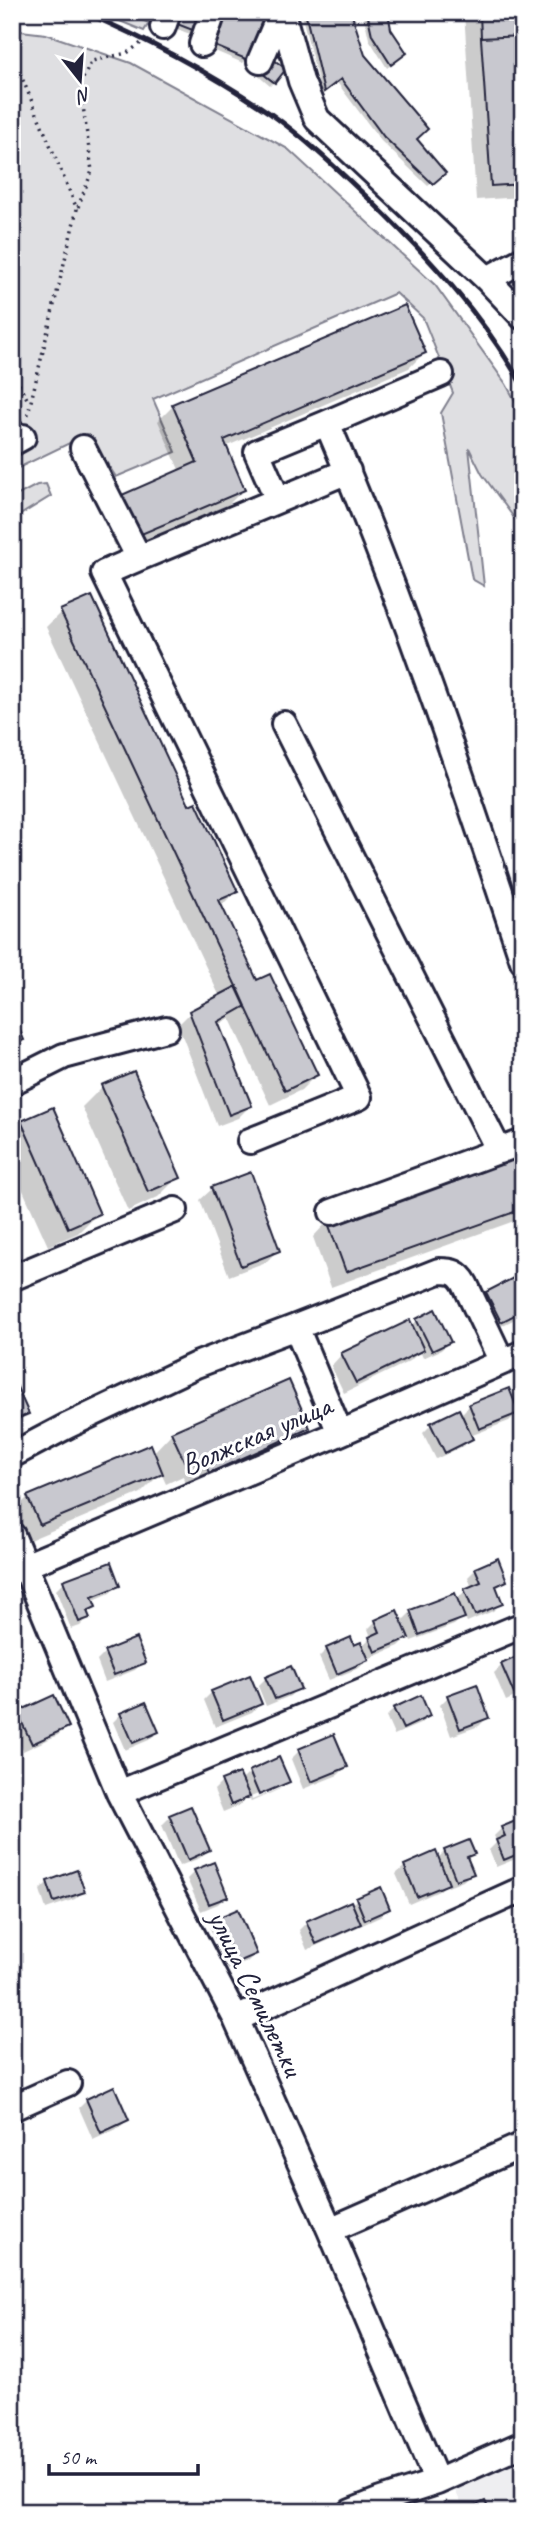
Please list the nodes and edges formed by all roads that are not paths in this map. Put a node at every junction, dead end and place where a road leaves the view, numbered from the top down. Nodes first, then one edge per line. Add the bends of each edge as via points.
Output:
1 (213, 12) edge
2 (282, 12) edge
3 (202, 44) dead end
4 (260, 61) dead end
5 (523, 260) edge
6 (487, 279) junction
7 (523, 317) edge
8 (441, 374) dead end
9 (327, 423) junction
10 (83, 448) dead end
11 (348, 471) junction
12 (278, 500) junction
13 (138, 558) junction
14 (284, 724) dead end
15 (523, 961) edge
16 (166, 1029) dead end
17 (12, 1082) edge
18 (250, 1141) dead end
19 (523, 1142) edge
20 (499, 1151) junction
21 (174, 1210) dead end
22 (332, 1212) dead end
23 (12, 1278) edge
24 (296, 1327) junction
25 (512, 1357) edge
26 (340, 1433) junction
27 (12, 1455) edge
28 (12, 1535) edge
29 (19, 1569) edge
30 (523, 1625) edge
31 (119, 1793) junction
32 (523, 1889) edge
33 (236, 2019) junction
34 (68, 2083) dead end
35 (12, 2108) edge
36 (523, 2145) edge
37 (330, 2230) junction
38 (523, 2444) edge
39 (437, 2482) junction
40 (351, 2512) edge

1 - 3 street
2 - 4 street
2 - 6 street via 317,119
5 - 6 street
6 - 7 street
8 - 9 street
9 - 11 street
9 - 12 street via 257,452
10 - 13 street
11 - 12 street
11 - 15 street via 454,752
12 - 13 street
13 - 18 street via 104,573 359,1097
14 - 20 street
16 - 17 street via 64,1056
19 - 20 street
20 - 22 street
21 - 23 street
24 - 25 street via 439,1271 450,1271 465,1284
24 - 26 street
24 - 27 street via 196,1365
25 - 26 street, Волжская улица
26 - 29 street, Волжская улица
28 - 29 street, улица Семилетки
29 - 31 street, улица Семилетки
30 - 31 street
31 - 33 street, улица Семилетки
32 - 33 street
33 - 37 street, улица Семилетки
34 - 35 street
36 - 37 street
37 - 39 street, улица Семилетки
38 - 39 street
39 - 40 street

